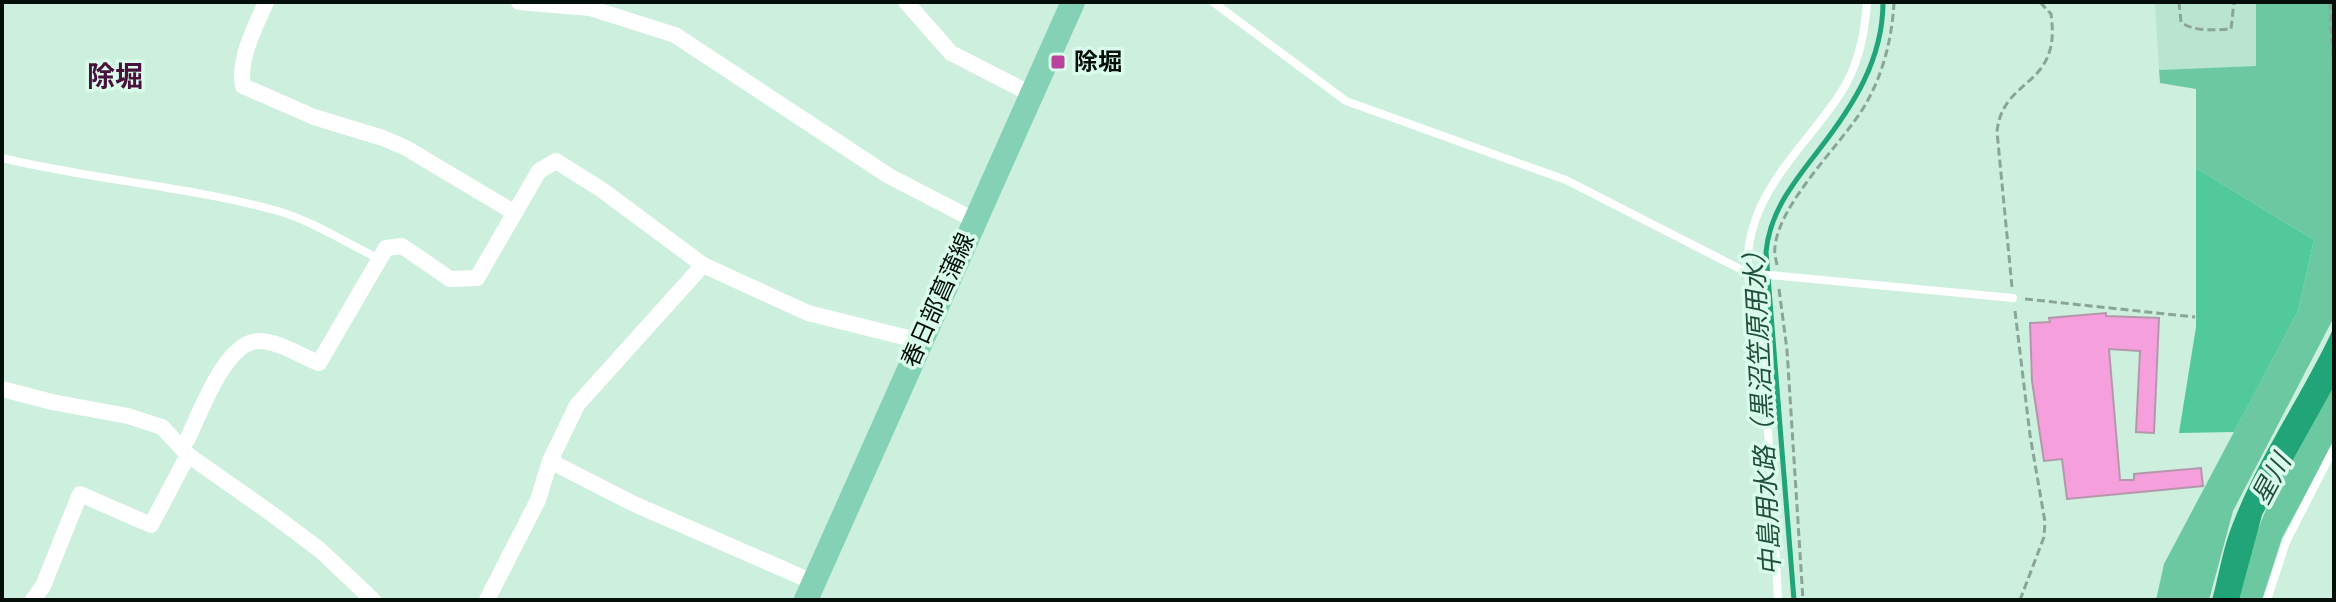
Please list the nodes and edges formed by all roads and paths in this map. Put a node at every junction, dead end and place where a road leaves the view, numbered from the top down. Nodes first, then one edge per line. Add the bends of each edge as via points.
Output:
1 (266, 2) edge
2 (519, 2) edge
3 (906, 2) edge
4 (1073, 2) edge
5 (1213, 2) edge
6 (1867, 2) edge
7 (1894, 2) edge
8 (2040, 2) edge
9 (2179, 2) edge
10 (2234, 2) edge
11 (2330, 2) edge
12 (2334, 83) edge
13 (1031, 94) junction
14 (2, 158) edge
15 (515, 213) junction
16 (974, 220) junction
17 (377, 258) junction
18 (703, 265) junction
19 (1775, 271) junction
20 (1751, 273) junction
21 (1778, 283) dead end
22 (2013, 298) junction
23 (2195, 317) dead end
24 (920, 341) junction
25 (2, 389) edge
26 (2334, 448) edge
27 (185, 451) junction
28 (550, 461) junction
29 (809, 591) edge
30 (33, 600) edge
31 (373, 600) edge
32 (487, 600) edge
33 (1778, 600) edge
34 (1803, 600) edge
35 (2020, 600) edge
36 (2267, 600) edge

1 - 15 street via 252,33 243,86 406,148
2 - 16 street via 590,8 675,35 889,176
3 - 13 street via 951,53
4 - 13 main road, 春日部菖蒲線
5 - 20 lane via 1346,101 1566,180
6 - 20 lane via 1860,49 1841,93 1769,189 1757,214 1749,244
7 - 19 path via 1893,28 1876,84 1791,206 1775,246
8 - 22 path via 2051,14 2049,57 1998,117
9 - 10 path via 2181,22 2188,28 2223,29 2231,29
11 - 12 path
13 - 16 main road, 春日部菖蒲線
14 - 17 lane via 280,212
15 - 17 street via 477,278 450,279 402,246 386,248
15 - 18 street via 539,171 556,161
16 - 24 main road, 春日部菖蒲線
17 - 27 street via 319,363 263,341 243,345 219,374
18 - 24 street via 808,313
18 - 28 street via 577,405
19 - 20 lane
19 - 22 lane
20 - 33 lane
21 - 34 path
22 - 23 path
22 - 35 path via 2045,522
24 - 29 main road, 春日部菖蒲線
25 - 27 street via 162,427
26 - 36 lane via 2286,542
27 - 30 street via 151,525 80,494
27 - 31 street via 320,550
28 - 29 street
28 - 32 street via 538,500

